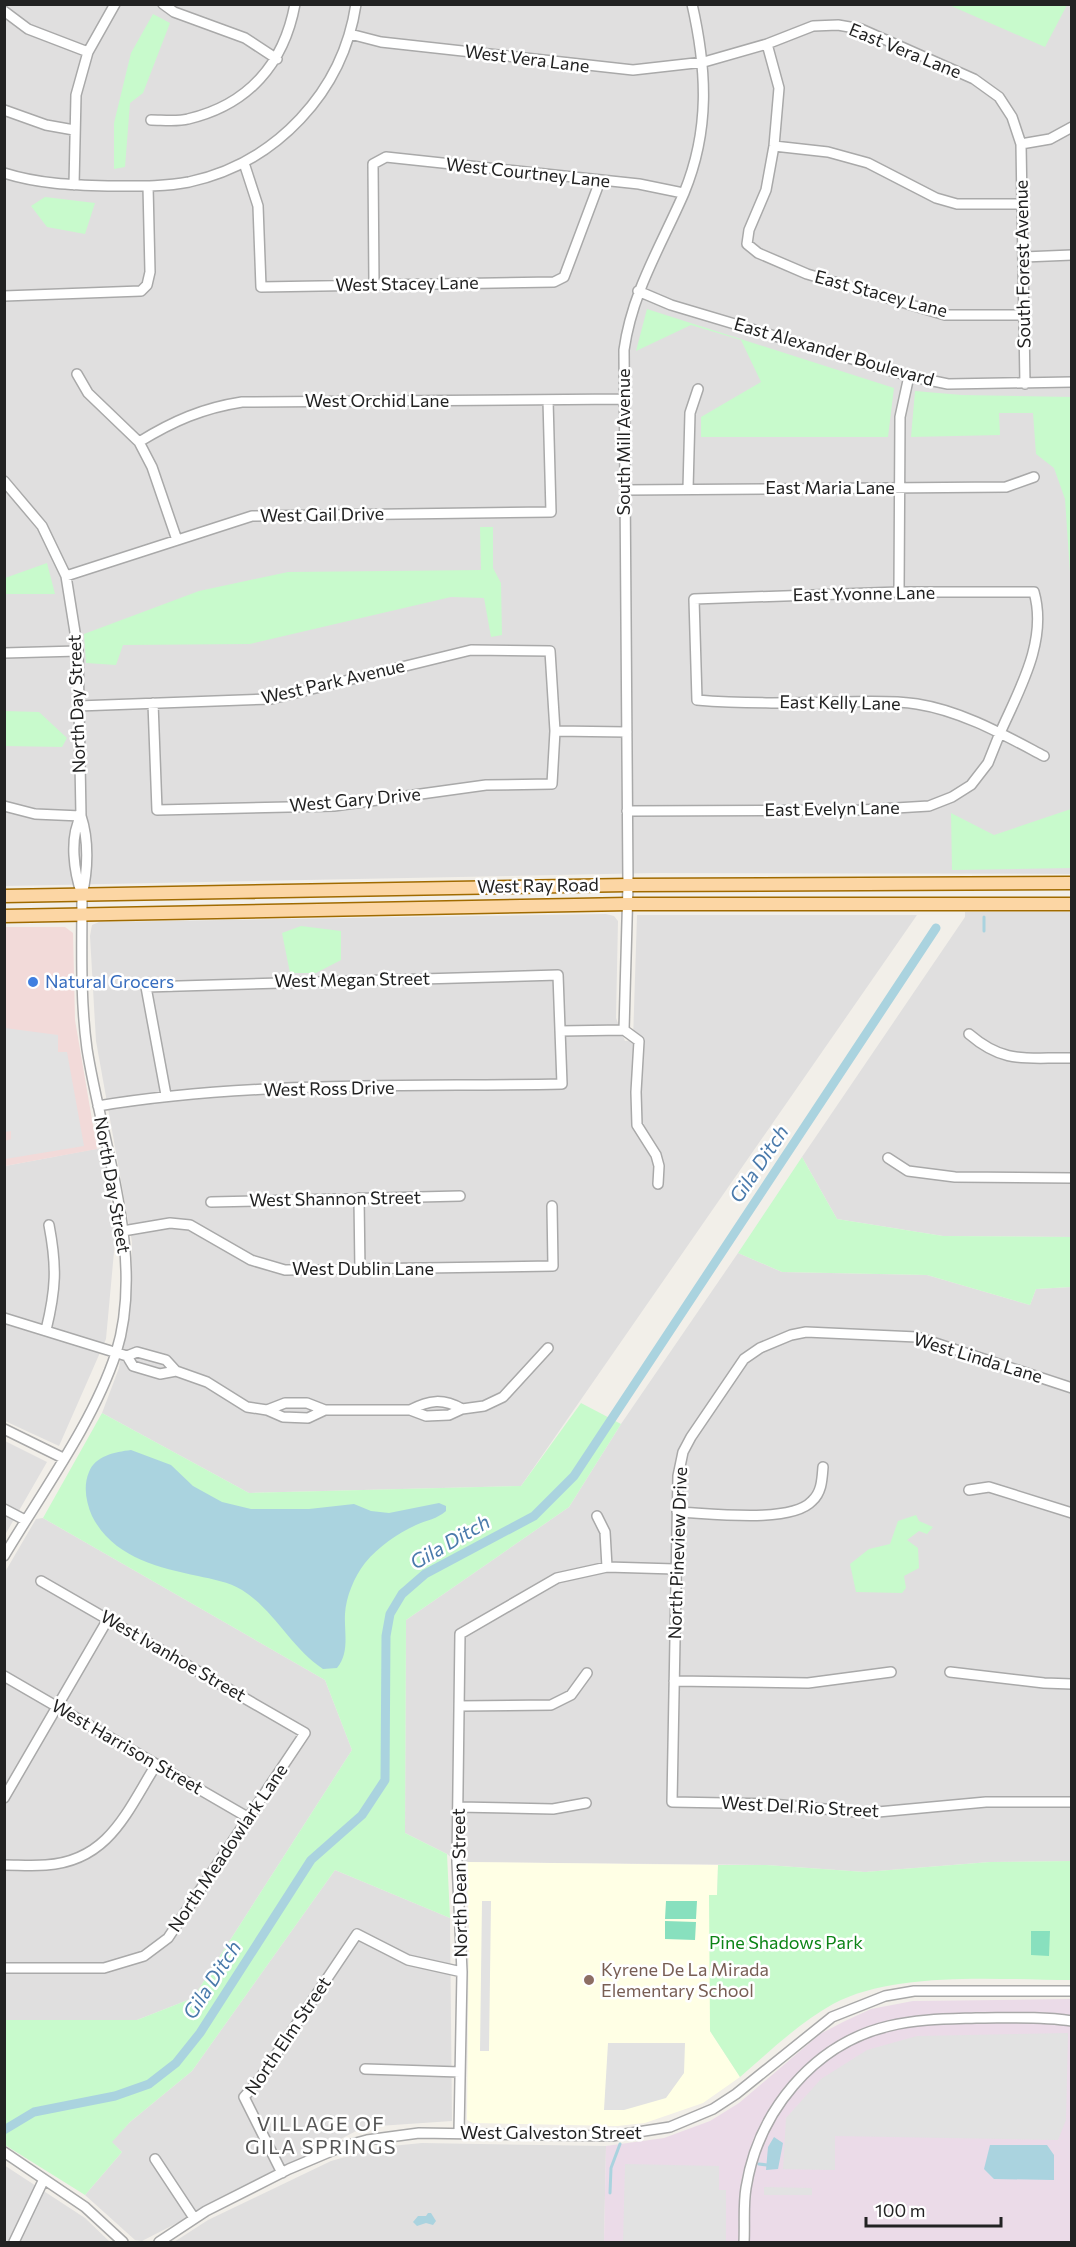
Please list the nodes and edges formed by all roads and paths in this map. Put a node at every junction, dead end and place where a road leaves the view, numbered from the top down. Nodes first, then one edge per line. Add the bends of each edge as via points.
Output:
1 (115, 4) edge
2 (163, 4) edge
3 (295, 4) edge
4 (356, 4) edge
5 (692, 4) edge
6 (4, 11) edge
7 (350, 34) junction
8 (767, 44) junction
9 (88, 52) junction
10 (277, 58) junction
11 (704, 62) junction
12 (4, 110) edge
13 (151, 120) dead end
14 (1071, 127) edge
15 (74, 130) junction
16 (1021, 144) junction
17 (774, 146) junction
18 (244, 163) junction
19 (4, 173) edge
20 (600, 181) junction
21 (74, 185) junction
22 (148, 186) junction
23 (683, 193) junction
24 (1022, 204) junction
25 (1071, 255) edge
26 (1024, 256) junction
27 (374, 285) junction
28 (638, 291) junction
29 (4, 296) edge
30 (1023, 315) junction
31 (76, 374) dead end
32 (909, 376) junction
33 (1071, 382) edge
34 (1025, 384) junction
35 (699, 389) dead end
36 (624, 399) junction
37 (548, 400) junction
38 (139, 442) junction
39 (1034, 477) dead end
40 (4, 481) edge
41 (897, 488) junction
42 (688, 489) junction
43 (625, 490) junction
44 (177, 540) junction
45 (66, 576) junction
46 (899, 592) junction
47 (78, 651) junction
48 (4, 652) edge
49 (697, 700) joint
50 (153, 703) junction
51 (78, 706) junction
52 (555, 731) junction
53 (627, 732) junction
54 (1000, 734) junction
55 (1044, 756) dead end
56 (4, 806) edge
57 (627, 811) junction
58 (81, 816) junction
59 (1071, 883) edge
60 (82, 895) junction
61 (628, 895) junction
62 (4, 896) edge
63 (1071, 904) edge
64 (82, 914) junction
65 (4, 916) edge
66 (624, 1030) junction
67 (561, 1031) junction
68 (969, 1034) dead end
69 (1071, 1058) edge
70 (166, 1095) junction
71 (98, 1106) junction
72 (888, 1158) dead end
73 (1071, 1178) edge
74 (658, 1184) dead end
75 (460, 1196) dead end
76 (359, 1198) junction
77 (211, 1202) dead end
78 (552, 1206) dead end
79 (49, 1225) dead end
80 (123, 1231) junction
81 (360, 1271) junction
82 (4, 1318) edge
83 (45, 1330) junction
84 (776, 1339) joint
85 (548, 1348) dead end
86 (116, 1352) junction
87 (127, 1356) junction
88 (176, 1371) junction
89 (1070, 1384) edge
90 (462, 1409) junction
91 (267, 1410) junction
92 (326, 1410) junction
93 (410, 1410) junction
94 (4, 1429) edge
95 (63, 1458) junction
96 (823, 1467) dead end
97 (969, 1490) dead end
98 (4, 1509) edge
99 (676, 1512) junction
100 (1071, 1513) edge
101 (597, 1516) dead end
102 (25, 1520) junction
103 (4, 1556) edge
104 (607, 1567) junction
105 (675, 1569) junction
106 (41, 1581) dead end
107 (108, 1619) junction
108 (891, 1672) dead end
109 (950, 1672) dead end
110 (587, 1673) dead end
111 (4, 1676) edge
112 (674, 1682) junction
113 (1071, 1684) edge
114 (459, 1706) junction
115 (57, 1707) junction
116 (305, 1732) joint
117 (156, 1765) junction
118 (5, 1796) edge
119 (672, 1802) joint
120 (1071, 1802) edge
121 (586, 1803) dead end
122 (458, 1807) junction
123 (249, 1818) junction
124 (4, 1865) edge
125 (4, 1968) edge
126 (462, 1972) junction
127 (1071, 1990) edge
128 (1071, 2021) edge
129 (365, 2069) dead end
130 (460, 2072) junction
131 (459, 2133) junction
132 (4, 2152) edge
133 (155, 2159) dead end
134 (282, 2173) junction
135 (44, 2178) junction
136 (194, 2218) junction
137 (17, 2241) edge
138 (123, 2242) edge
139 (159, 2242) edge
140 (744, 2242) edge

1 - 9 street
2 - 10 street via 174,12 245,38
3 - 10 street via 290,31
4 - 7 street
5 - 11 street, South Mill Avenue
6 - 9 street via 28,28
7 - 11 street, West Vera Lane via 392,43 615,69 658,69
7 - 18 street via 334,73 315,103 277,140
8 - 11 street, East Vera Lane
8 - 16 street, East Vera Lane via 813,26 861,29 974,79 999,97 1012,117
8 - 17 street via 778,88
9 - 15 street via 76,95
10 - 13 street via 256,84 228,105 186,120
11 - 23 street, South Mill Avenue via 703,126
12 - 15 street
14 - 16 street via 1050,139
15 - 21 street
16 - 24 street, South Forest Avenue
17 - 24 street via 828,152 868,163 936,198 957,204
17 - 30 street, East Stacey Lane via 766,190 749,230 747,244 758,253 807,274 945,315
18 - 22 street via 188,182
18 - 27 street, West Stacey Lane via 258,206 261,287
19 - 21 street
20 - 23 street, West Courtney Lane
20 - 27 street, West Stacey Lane via 564,277 554,282
20 - 27 street, West Courtney Lane via 386,158 373,164
21 - 22 street
22 - 29 street via 150,272 141,291
23 - 28 street, South Mill Avenue
24 - 26 street, South Forest Avenue
25 - 26 street
26 - 30 street, South Forest Avenue
28 - 32 street, East Alexander Boulevard via 671,305
28 - 36 street, South Mill Avenue via 624,350
30 - 34 street, South Forest Avenue
31 - 38 street via 88,393
32 - 34 street, East Alexander Boulevard via 948,384
32 - 41 street via 900,417
33 - 34 street, East Alexander Boulevard
35 - 42 street via 690,413
36 - 37 street, West Orchid Lane
36 - 43 street, South Mill Avenue
37 - 38 street, West Orchid Lane via 242,402 194,412
37 - 44 street, West Gail Drive via 551,512 252,516
38 - 44 street
39 - 41 street, East Maria Lane via 1006,487
40 - 45 street, North Day Street via 42,526
41 - 42 street, East Maria Lane
41 - 46 street
42 - 43 street, East Maria Lane
43 - 53 street, South Mill Avenue
44 - 45 street, West Gail Drive
45 - 47 street, North Day Street
46 - 49 street, East Yvonne Lane via 694,599
46 - 54 street, East Yvonne Lane via 1034,592 1038,608 1033,659
47 - 48 street
47 - 51 street, North Day Street
49 - 54 street, East Kelly Lane via 918,704 952,713
50 - 51 street, West Park Avenue
50 - 52 street, West Park Avenue via 271,699 471,650 550,651
50 - 52 street, West Gary Drive via 157,810 334,806 486,785 552,784
51 - 58 street, North Day Street
52 - 53 street
53 - 57 street, South Mill Avenue
54 - 55 street, East Kelly Lane
54 - 57 street, East Evelyn Lane via 988,763 971,785 929,806
56 - 58 street via 35,814
57 - 61 street, South Mill Avenue
58 - 60 street, North Day Street via 75,828 75,858
59 - 61 main road, West Ray Road
60 - 61 main road, West Ray Road
60 - 62 main road, West Ray Road
60 - 64 street, North Day Street
61 - 63 main road, West Ray Road
61 - 64 main road, West Ray Road
61 - 66 street, South Mill Avenue
64 - 65 main road, West Ray Road
64 - 71 street, North Day Street via 82,1005
66 - 67 street
66 - 74 street via 639,1041 637,1125 656,1155
67 - 70 street, West Ross Drive via 561,1084
67 - 70 street, West Megan Street via 558,975 146,987
68 - 69 street via 994,1053 1009,1057
70 - 71 street, West Ross Drive
71 - 80 street, North Day Street
72 - 73 street via 908,1171 955,1177
75 - 76 street, West Shannon Street
76 - 77 street, West Shannon Street
76 - 81 street
78 - 81 street, West Dublin Lane via 553,1266
79 - 83 street via 56,1289
80 - 81 street, West Dublin Lane via 170,1223 190,1225 251,1260 285,1270
80 - 86 street, North Day Street via 125,1303
82 - 83 street
83 - 86 street
84 - 89 street, West Linda Lane via 806,1332 917,1337
84 - 99 street, North Pineview Drive via 744,1359 691,1437 678,1476
85 - 90 street via 503,1396 484,1406
86 - 87 street
86 - 95 street, North Day Street
87 - 88 street via 137,1352 165,1360
87 - 88 street via 133,1366 151,1372
88 - 91 street via 207,1382 247,1407
90 - 93 street via 449,1415 426,1416
90 - 93 street via 448,1401 427,1401
91 - 92 street via 285,1403 307,1403
91 - 92 street via 283,1417 308,1418
92 - 93 street
94 - 95 street
95 - 102 street, North Day Street
96 - 99 street via 821,1488 801,1510 782,1514
97 - 100 street via 988,1487
98 - 102 street
99 - 105 street, North Pineview Drive
101 - 104 street via 605,1532
102 - 103 street, North Day Street
104 - 105 street
104 - 114 street, North Dean Street via 557,1578 460,1634
105 - 112 street, North Pineview Drive
106 - 107 street, West Ivanhoe Street
107 - 115 street
107 - 116 street, West Ivanhoe Street
108 - 112 street via 808,1683
109 - 113 street
110 - 114 street via 571,1695 551,1705
111 - 115 street, West Harrison Street
112 - 119 street, North Pineview Drive
114 - 122 street, North Dean Street
115 - 117 street, West Harrison Street
115 - 118 street
116 - 123 street, North Meadowlark Lane
117 - 123 street, West Harrison Street
117 - 124 street via 115,1832 98,1849 76,1860 48,1865
119 - 120 street, West Del Rio Street via 772,1804 867,1814 986,1802
121 - 122 street via 553,1809
122 - 126 street, North Dean Street
123 - 125 street, North Meadowlark Lane via 168,1938 144,1956 104,1968
126 - 130 street, North Dean Street
126 - 134 street, North Elm Street via 408,1960 357,1934 259,2080 243,2097
127 - 131 street, West Galveston Street via 914,1991 872,1999 832,2017 714,2109 662,2129 612,2136
128 - 140 street via 914,2021 867,2033 826,2055 794,2084 766,2124 746,2189
129 - 130 street
130 - 131 street, North Dean Street
131 - 134 street, West Galveston Street via 400,2134 367,2140
132 - 135 street
133 - 136 street
134 - 136 street, West Galveston Street
135 - 137 street
135 - 138 street via 86,2207
136 - 139 street, West Galveston Street

